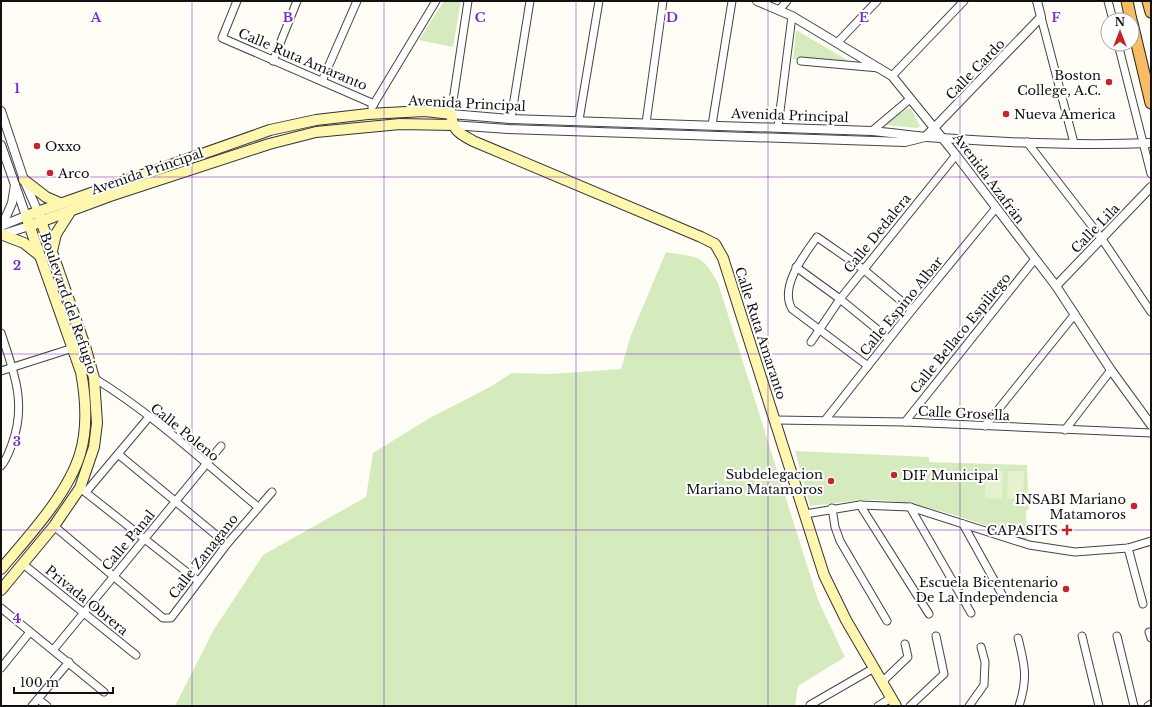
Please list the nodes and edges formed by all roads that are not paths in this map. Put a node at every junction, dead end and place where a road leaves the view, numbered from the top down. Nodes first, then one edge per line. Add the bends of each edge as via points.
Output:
1 (237, 1) edge
2 (297, 1) edge
3 (357, 1) edge
4 (436, 1) edge
5 (468, 1) edge
6 (530, 1) edge
7 (598, 1) edge
8 (663, 1) edge
9 (732, 1) edge
10 (757, 1) edge
11 (788, 1) edge
12 (877, 1) edge
13 (964, 1) edge
14 (1037, 1) edge
15 (1108, 1) edge
16 (1127, 1) edge
17 (1148, 1) edge
18 (780, 6) edge
19 (1111, 12) edge
20 (1130, 12) edge
21 (1151, 12) edge
22 (792, 16) junction
23 (1041, 17) junction
24 (837, 43) junction
25 (1120, 52) edge
26 (1139, 52) edge
27 (273, 61) junction
28 (801, 61) dead end
29 (879, 68) junction
30 (892, 76) junction
31 (322, 81) junction
32 (910, 98) junction
33 (1150, 100) edge
34 (374, 104) junction
35 (1, 111) edge
36 (368, 114) junction
37 (451, 114) junction
38 (511, 119) junction
39 (579, 120) junction
40 (646, 123) junction
41 (452, 125) junction
42 (712, 125) junction
43 (778, 127) junction
44 (934, 128) junction
45 (872, 131) junction
46 (925, 137) junction
47 (943, 138) junction
48 (1027, 142) junction
49 (1074, 143) junction
50 (1147, 144) edge
51 (1, 145) edge
52 (956, 155) junction
53 (174, 164) junction
54 (177, 174) junction
55 (1151, 174) edge
56 (24, 180) junction
57 (15, 184) junction
58 (1151, 187) edge
59 (60, 203) junction
60 (996, 208) junction
61 (71, 211) junction
62 (39, 217) junction
63 (28, 221) junction
64 (2, 230) edge
65 (1102, 239) junction
66 (52, 251) junction
67 (41, 257) junction
68 (1035, 259) junction
69 (796, 267) junction
70 (863, 269) junction
71 (1056, 286) junction
72 (840, 299) junction
73 (912, 310) junction
74 (1151, 312) edge
75 (1075, 314) junction
76 (820, 329) junction
77 (1, 333) edge
78 (889, 339) junction
79 (811, 342) dead end
80 (73, 348) junction
81 (868, 366) junction
82 (12, 367) junction
83 (1111, 370) junction
84 (1, 371) edge
85 (94, 378) junction
86 (149, 417) junction
87 (826, 419) junction
88 (776, 420) junction
89 (905, 422) junction
90 (1151, 425) edge
91 (985, 426) junction
92 (1065, 430) junction
93 (1151, 433) edge
94 (221, 446) dead end
95 (118, 454) junction
96 (206, 464) junction
97 (1, 466) edge
98 (83, 490) junction
99 (272, 492) dead end
100 (175, 501) junction
101 (860, 505) junction
102 (910, 507) junction
103 (258, 508) junction
104 (832, 508) junction
105 (804, 514) junction
106 (963, 524) junction
107 (54, 526) junction
108 (144, 539) junction
109 (1151, 541) edge
110 (226, 544) junction
111 (1128, 548) junction
112 (23, 564) junction
113 (1, 569) edge
114 (113, 576) junction
115 (198, 581) junction
116 (1, 590) edge
117 (1004, 598) dead end
118 (1143, 604) dead end
119 (1, 608) edge
120 (84, 612) junction
121 (972, 613) dead end
122 (929, 614) dead end
123 (887, 621) dead end
124 (30, 632) junction
125 (936, 636) dead end
126 (1082, 636) dead end
127 (1117, 636) dead end
128 (1018, 638) dead end
129 (905, 644) dead end
130 (981, 647) dead end
131 (54, 649) junction
132 (136, 655) dead end
133 (69, 662) junction
134 (1, 668) edge
135 (874, 668) junction
136 (882, 682) junction
137 (104, 692) dead end
138 (38, 699) junction
139 (894, 702) edge
140 (1151, 704) edge
141 (810, 705) dead end
142 (32, 706) edge
143 (47, 706) edge
144 (878, 706) edge
145 (910, 706) edge
146 (968, 706) edge
147 (1019, 706) edge
148 (1099, 706) edge
149 (1134, 706) edge
150 (1148, 706) edge

1 - 27 street, Calle Ruta Amaranto via 222,38
2 - 27 street
3 - 31 street
4 - 34 street
5 - 37 street
6 - 38 street
7 - 39 street
8 - 40 street
9 - 42 street
10 - 18 street, Avenida Azafrán
11 - 18 street
12 - 24 street
13 - 30 street
14 - 23 street
15 - 19 street
16 - 20 highway
17 - 21 highway
18 - 22 street, Avenida Azafrán
22 - 24 street, Avenida Azafrán
22 - 43 street
23 - 44 street, Calle Cardo
23 - 49 street
24 - 29 street, Avenida Azafrán
25 - 50 street
26 - 33 highway
27 - 31 street, Calle Ruta Amaranto
28 - 29 street
29 - 30 street, Avenida Azafrán
30 - 32 street, Avenida Azafrán
31 - 34 street, Calle Ruta Amaranto
32 - 44 street, Avenida Azafrán
32 - 45 street
34 - 36 street
35 - 56 street
36 - 37 main road, Avenida Principal via 425,111
36 - 53 main road, Avenida Principal via 316,120 270,130
37 - 38 street, Avenida Principal
37 - 41 main road
38 - 39 street, Avenida Principal
39 - 40 street, Avenida Principal
40 - 42 street, Avenida Principal
41 - 46 street, Avenida Principal via 905,142
41 - 54 main road, Avenida Principal via 400,124 316,132 269,144
41 - 88 main road, Calle Ruta Amaranto via 473,140 715,244 724,258
42 - 43 street, Avenida Principal
43 - 45 street, Avenida Principal
44 - 46 street, Calle Cardo
44 - 47 street, Avenida Azafrán
45 - 46 street, Avenida Principal
46 - 47 street, Avenida Principal
47 - 48 street, Avenida Principal
47 - 52 street, Avenida Azafrán
48 - 49 street, Avenida Principal
48 - 65 street
49 - 50 street, Avenida Principal
50 - 55 street
51 - 57 street, Boulevard del Refugio
52 - 60 street, Avenida Azafrán
52 - 70 street, Calle Dedalera
53 - 54 main road
53 - 59 main road, Avenida Principal
54 - 61 main road, Avenida Principal
56 - 59 main road via 46,197
56 - 62 street
57 - 63 street, Boulevard del Refugio
57 - 64 street via 12,203
58 - 65 street, Calle Lila
59 - 62 main road, Avenida Principal
60 - 68 street, Avenida Azafrán
60 - 73 street, Calle Espino Albar
61 - 62 main road, Avenida Principal
61 - 66 main road via 56,234
62 - 63 main road, Avenida Principal
62 - 66 main road
63 - 64 street, Avenida Principal
63 - 67 main road, Boulevard del Refugio
64 - 67 main road
65 - 71 street, Calle Lila
65 - 74 street
66 - 85 main road
67 - 80 main road, Boulevard del Refugio
68 - 71 street, Avenida Azafrán
68 - 89 street, Calle Bellaco Espiliego
69 - 70 street via 816,237
69 - 72 street
69 - 76 street via 788,302 792,309
70 - 72 street, Calle Dedalera
70 - 73 street
71 - 75 street, Avenida Azafrán
72 - 76 street, Calle Dedalera
72 - 78 street
73 - 78 street, Calle Espino Albar
75 - 83 street, Avenida Azafrán
75 - 91 street
76 - 79 street, Calle Dedalera
76 - 81 street
77 - 82 street
78 - 81 street, Calle Espino Albar
80 - 82 street
80 - 113 main road, Boulevard del Refugio via 85,393 80,454 61,493
81 - 87 street, Calle Espino Albar
82 - 84 street
82 - 97 street via 20,402 19,419 6,460
83 - 90 street, Avenida Azafrán
83 - 92 street
85 - 86 street, Calle Poleno
85 - 98 main road via 97,423
86 - 95 street
86 - 96 street, Calle Poleno
87 - 88 street, Calle Grosella
87 - 89 street, Calle Grosella
88 - 105 main road, Calle Ruta Amaranto
89 - 91 street, Calle Grosella
91 - 92 street, Calle Grosella
92 - 93 street, Calle Grosella
94 - 96 street, Calle Panal
95 - 98 street
95 - 100 street
96 - 100 street, Calle Panal
96 - 103 street, Calle Poleno
98 - 107 main road
98 - 108 street
99 - 103 street, Calle Zanagano
100 - 108 street, Calle Panal
100 - 110 street
101 - 102 street
101 - 104 street
101 - 122 street
102 - 106 street
102 - 121 street
103 - 110 street, Calle Zanagano
104 - 105 street
104 - 123 street via 840,541
105 - 135 main road, Calle Ruta Amaranto via 824,575
106 - 111 street via 1029,545 1075,552
106 - 117 street
107 - 112 main road
107 - 114 street
108 - 114 street, Calle Panal
108 - 115 street
109 - 111 street
110 - 115 street, Calle Zanagano
111 - 118 street
112 - 116 main road
112 - 120 street, Privada Obrera
114 - 115 street, Calle Zanagano via 167,619 171,618
114 - 120 street, Calle Panal
119 - 124 street
120 - 131 street, Calle Panal
120 - 132 street, Privada Obrera
124 - 131 street
124 - 134 street
125 - 145 street via 944,674
126 - 148 street
127 - 149 street
128 - 147 street via 1026,670
129 - 136 street via 908,657
130 - 146 street via 986,662 984,685
131 - 133 street
133 - 137 street
133 - 138 street
135 - 136 main road, Calle Ruta Amaranto
135 - 141 street
136 - 139 main road, Calle Ruta Amaranto
138 - 142 street
138 - 143 street
139 - 144 street
140 - 150 street

